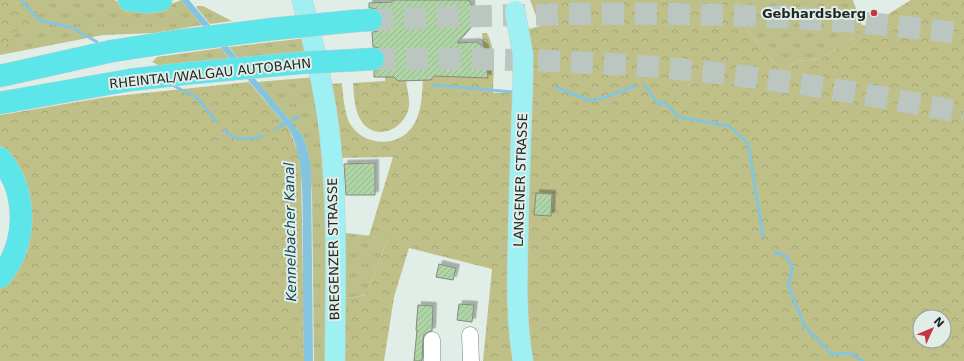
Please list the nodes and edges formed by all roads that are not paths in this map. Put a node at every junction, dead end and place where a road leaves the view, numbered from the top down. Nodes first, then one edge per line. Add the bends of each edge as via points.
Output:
1 (129, 0) edge
2 (161, 0) edge
3 (302, 0) edge
4 (513, 6) edge
5 (362, 21) tunnel mouth
6 (112, 52) junction
7 (365, 60) tunnel mouth
8 (0, 62) edge
9 (0, 76) edge
10 (0, 103) edge
11 (0, 158) edge
12 (0, 183) edge
13 (0, 251) edge
14 (0, 277) edge
15 (470, 335) dead end
16 (432, 340) dead end
17 (335, 361) edge
18 (432, 361) edge
19 (472, 361) edge
20 (523, 361) edge

1 - 2 highway
3 - 17 main road, BREGENZER STRASSE via 323,86 330,137 335,222
4 - 20 main road, LANGENER STRASSE, bridge via 522,55 523,80 517,301
5 - 6 highway, bridge via 178,41
6 - 8 highway
6 - 9 highway
7 - 10 highway, RHEINTAL/WALGAU AUTOBAHN, bridge via 298,63 130,80
11 - 14 highway via 15,182 21,212 16,248
12 - 13 highway via 6,197 8,214
15 - 19 street
16 - 18 street

